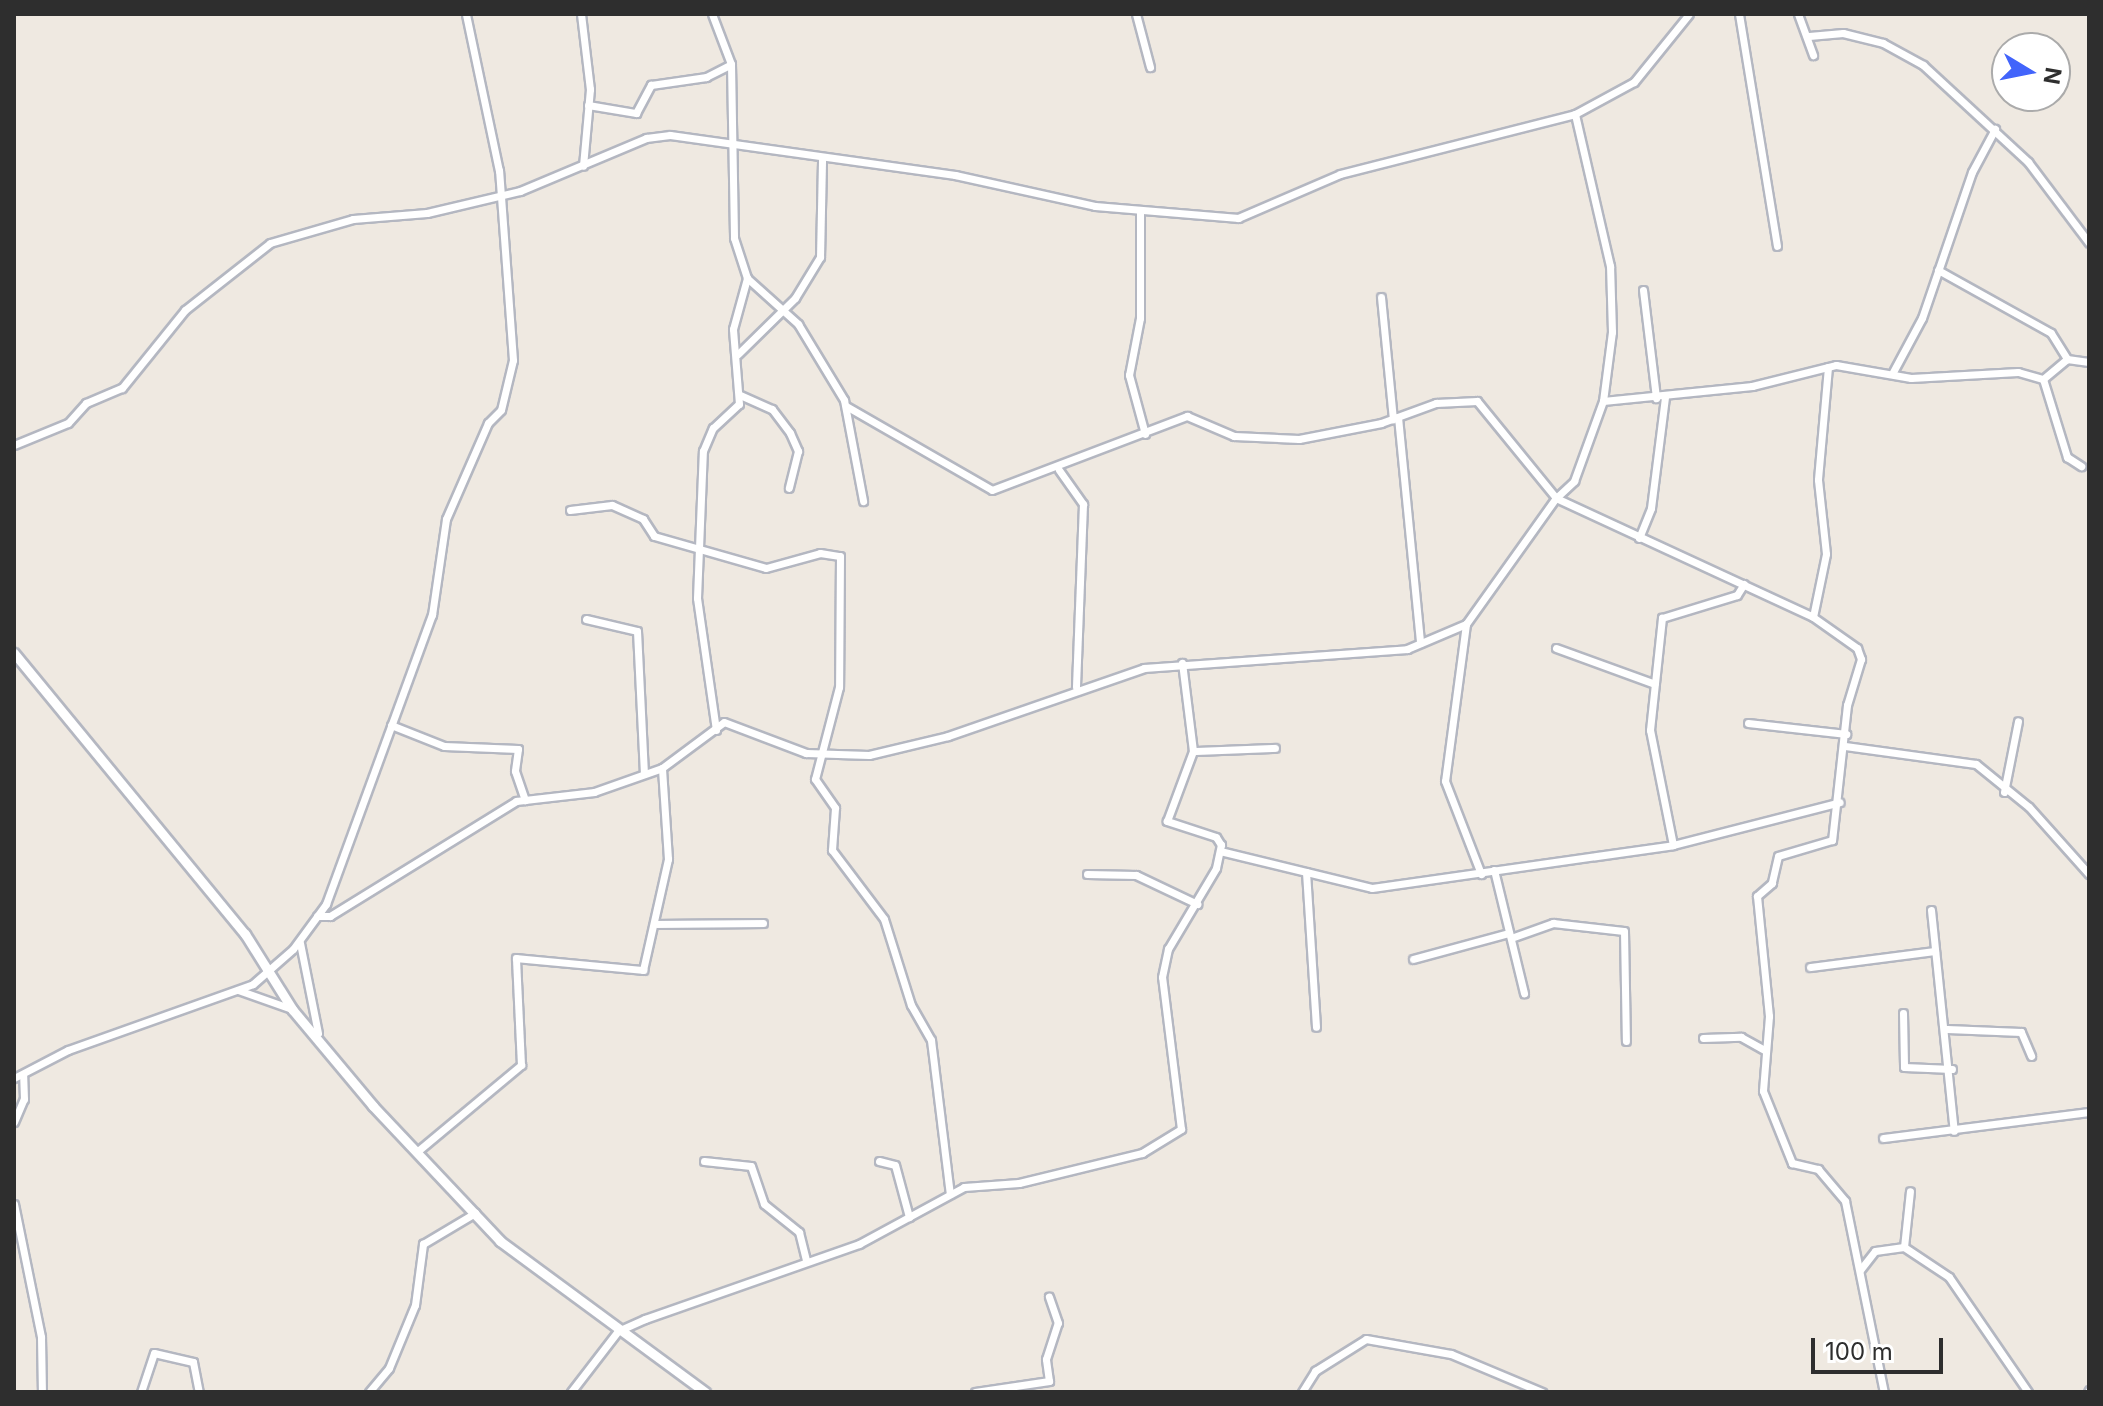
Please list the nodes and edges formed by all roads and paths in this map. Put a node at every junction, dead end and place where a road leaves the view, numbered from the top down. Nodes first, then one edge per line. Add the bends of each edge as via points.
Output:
1 (466, 14) edge
2 (581, 14) edge
3 (1136, 14) edge
4 (1689, 14) edge
5 (1739, 14) edge
6 (1798, 14) edge
7 (711, 16) edge
8 (1809, 36) junction
9 (1813, 55) dead end
10 (731, 64) junction
11 (1150, 67) dead end
12 (588, 105) junction
13 (1575, 114) junction
14 (1995, 129) junction
15 (735, 145) junction
16 (822, 158) junction
17 (583, 166) junction
18 (500, 196) junction
19 (1140, 210) junction
20 (2089, 243) edge
21 (1777, 246) dead end
22 (1938, 270) junction
23 (747, 278) junction
24 (1643, 290) dead end
25 (1381, 297) dead end
26 (783, 310) junction
27 (738, 354) junction
28 (2067, 359) junction
29 (2089, 362) edge
30 (1828, 367) junction
31 (1893, 372) junction
32 (2043, 379) junction
33 (740, 395) junction
34 (1660, 398) junction
35 (1603, 401) junction
36 (846, 406) junction
37 (1395, 418) junction
38 (1145, 434) junction
39 (14, 445) edge
40 (2081, 466) dead end
41 (1059, 470) junction
42 (789, 488) dead end
43 (1556, 498) junction
44 (863, 501) dead end
45 (570, 510) dead end
46 (1639, 538) junction
47 (700, 550) junction
48 (1744, 584) junction
49 (1813, 617) junction
50 (586, 619) dead end
51 (1466, 624) junction
52 (1420, 643) junction
53 (1556, 648) dead end
54 (14, 653) edge
55 (1182, 663) junction
56 (1655, 684) junction
57 (1076, 687) junction
58 (2018, 721) dead end
59 (1748, 723) dead end
60 (391, 725) junction
61 (716, 730) junction
62 (1846, 734) junction
63 (1845, 746) junction
64 (1275, 748) dead end
65 (1193, 751) junction
66 (823, 752) junction
67 (662, 768) junction
68 (644, 774) junction
69 (2004, 792) junction
70 (525, 800) junction
71 (1840, 802) junction
72 (1673, 845) junction
73 (1220, 851) junction
74 (1494, 870) junction
75 (1306, 872) junction
76 (1087, 874) dead end
77 (1481, 874) junction
78 (2089, 874) edge
79 (1197, 904) junction
80 (1931, 910) dead end
81 (317, 916) junction
82 (763, 923) dead end
83 (657, 924) junction
84 (305, 934) junction
85 (1510, 936) junction
86 (1935, 951) junction
87 (1413, 959) dead end
88 (1810, 967) dead end
89 (266, 970) junction
90 (238, 990) junction
91 (1524, 993) dead end
92 (292, 1009) junction
93 (1903, 1013) dead end
94 (1316, 1027) dead end
95 (1947, 1029) junction
96 (318, 1033) junction
97 (1703, 1038) dead end
98 (1626, 1041) dead end
99 (1764, 1050) junction
100 (2031, 1056) dead end
101 (1952, 1069) junction
102 (23, 1075) junction
103 (14, 1078) edge
104 (2089, 1112) edge
105 (14, 1122) edge
106 (1954, 1131) junction
107 (1883, 1138) dead end
108 (419, 1150) junction
109 (704, 1161) dead end
110 (879, 1161) dead end
111 (1910, 1191) dead end
112 (950, 1194) junction
113 (14, 1204) edge
114 (475, 1213) junction
115 (909, 1217) junction
116 (1904, 1247) junction
117 (806, 1260) junction
118 (1860, 1270) junction
119 (1049, 1297) dead end
120 (618, 1331) junction
121 (42, 1392) edge
122 (141, 1392) edge
123 (199, 1392) edge
124 (369, 1392) edge
125 (571, 1392) edge
126 (705, 1392) edge
127 (975, 1392) edge
128 (1302, 1392) edge
129 (1542, 1392) edge
130 (1884, 1392) edge
131 (2028, 1392) edge

1 - 18 street
2 - 12 street
3 - 11 street
4 - 13 street via 1634,82
5 - 21 street
6 - 8 street
7 - 10 street
8 - 9 street
8 - 14 street via 1843,33 1883,43 1923,65
10 - 12 street via 706,77 651,85 636,113
10 - 15 street
12 - 17 street
13 - 19 street via 1340,174 1238,218
13 - 35 street via 1610,266
14 - 20 street via 2044,179
14 - 22 street
15 - 16 street
15 - 17 street via 646,138
15 - 23 street via 731,221
16 - 19 street
16 - 26 street via 820,257
17 - 18 street
18 - 39 street via 353,219 270,243 185,310 122,388 86,403 68,423
18 - 60 street via 513,360 506,398 446,519 432,615
19 - 38 street via 1140,318 1129,375
22 - 28 street via 2036,321
22 - 31 street
23 - 26 street
23 - 27 street via 733,329
24 - 34 street
25 - 37 street
26 - 27 street
26 - 36 street via 826,366
27 - 33 street
28 - 29 street
28 - 32 street
30 - 31 street
30 - 34 street
30 - 49 street via 1818,480 1826,554
31 - 32 street via 1911,378 2018,372
32 - 40 street via 2067,457
33 - 42 street via 772,409 790,433 798,451
33 - 47 street via 703,451
34 - 35 street
34 - 46 street via 1653,498
35 - 43 street via 1574,481
36 - 41 street via 987,490
36 - 44 street
37 - 38 street via 1299,439 1253,439 1195,414
37 - 43 street via 1436,403 1477,401
37 - 52 street
38 - 41 street via 1091,447
41 - 57 street via 1083,504
43 - 46 street
43 - 51 street
45 - 47 street via 612,505 643,519 654,536
46 - 48 street
47 - 61 street via 697,598
47 - 66 street via 766,568 820,553 840,556 839,687
48 - 49 street
48 - 56 street via 1737,595 1663,615
49 - 62 street via 1857,648 1861,659
50 - 68 street via 637,631
51 - 52 street
51 - 77 street via 1445,781
52 - 55 street
53 - 56 street
54 - 89 street via 245,934
55 - 57 street
55 - 65 street
56 - 72 street via 1651,741
57 - 66 street via 948,736 869,755
58 - 69 street
59 - 62 street
60 - 70 street via 444,746 518,749 515,771
60 - 81 street via 360,824
61 - 66 street via 724,722 771,744
61 - 67 street
62 - 63 street
63 - 69 street via 1976,764
63 - 71 street
64 - 65 street
65 - 73 street via 1167,821 1216,837
66 - 112 street via 815,779 835,808 832,850 884,919 931,1040
67 - 68 street
67 - 83 street via 668,859
68 - 70 street via 594,792
69 - 78 street via 2029,807
70 - 81 street via 330,916
71 - 72 street
71 - 99 street via 1832,840 1778,856 1772,883 1757,896 1765,928
72 - 74 street
73 - 75 street
73 - 79 street
74 - 77 street
74 - 85 street
75 - 77 street via 1372,888
75 - 94 street
76 - 79 street via 1136,875
79 - 112 street via 1168,949 1162,977 1181,1129 1142,1153
80 - 86 street
81 - 84 street
82 - 83 street
83 - 108 street via 643,970 634,975 585,962 516,958 521,1065
84 - 89 street
84 - 96 street via 298,949
85 - 87 street
85 - 91 street
85 - 98 street via 1549,923 1624,931
86 - 88 street
86 - 95 street
89 - 90 street
89 - 92 street
90 - 92 street
90 - 102 street via 68,1050
92 - 96 street
93 - 101 street via 1904,1067
95 - 100 street via 2021,1032
95 - 101 street
96 - 108 street via 373,1106
97 - 99 street via 1741,1037
99 - 118 street via 1763,1091 1779,1140 1792,1163 1818,1169 1845,1201
101 - 106 street
102 - 103 street
102 - 105 street via 24,1099
104 - 106 street
106 - 107 street
108 - 114 street
109 - 117 street via 751,1166 764,1204 799,1232
110 - 115 street via 895,1165
111 - 116 street
112 - 115 street
113 - 121 street via 41,1337
114 - 120 street
114 - 124 street via 423,1244 415,1305 389,1368
115 - 117 street
116 - 118 street via 1875,1251
116 - 131 street via 1949,1277
117 - 120 street
118 - 130 street
119 - 127 street via 1058,1323 1046,1359 1049,1381
120 - 125 street
120 - 126 street
122 - 123 street via 154,1353 193,1362
128 - 129 street via 1315,1371 1366,1339 1451,1354

